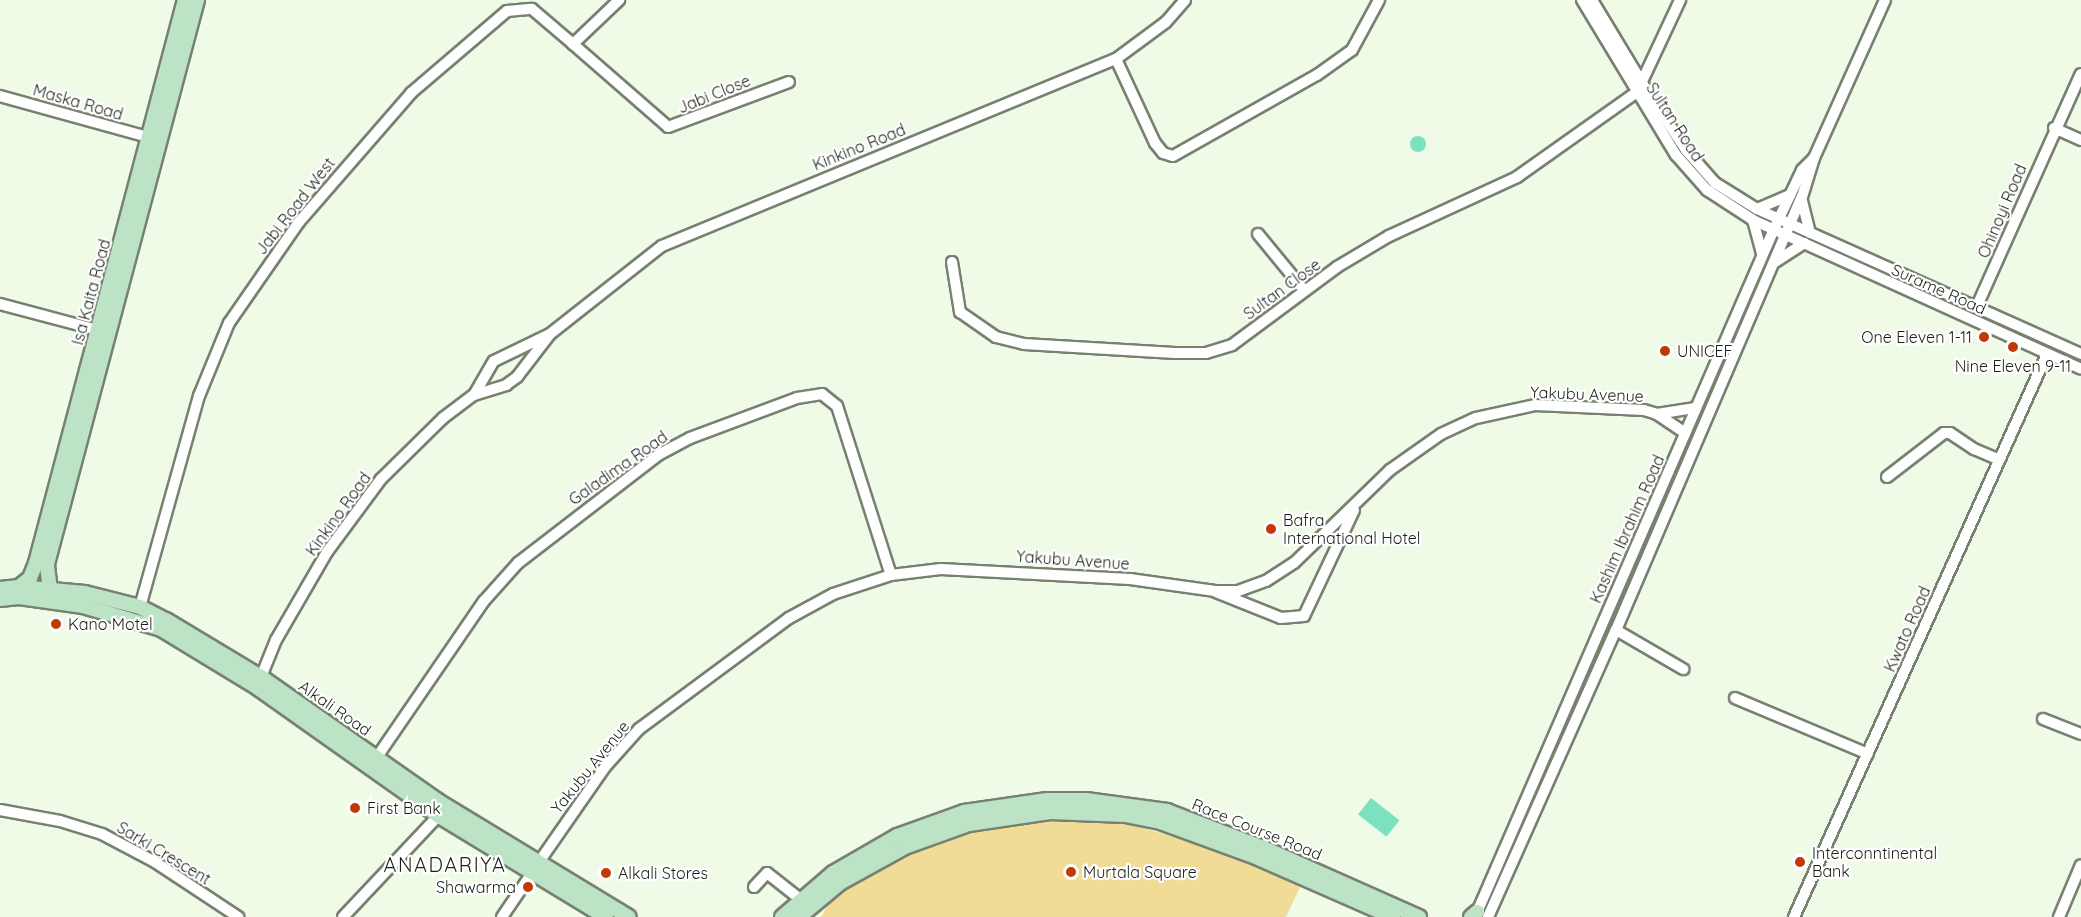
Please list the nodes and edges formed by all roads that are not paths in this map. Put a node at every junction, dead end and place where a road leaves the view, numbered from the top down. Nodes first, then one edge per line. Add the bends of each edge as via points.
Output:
1 (186, 0) edge
2 (197, 0) edge
3 (619, 0) edge
4 (1185, 0) edge
5 (1379, 0) edge
6 (1582, 0) edge
7 (1592, 0) edge
8 (1680, 0) edge
9 (1885, 0) edge
10 (573, 44) junction
11 (1116, 59) junction
12 (2081, 74) edge
13 (789, 82) dead end
14 (1640, 88) junction
15 (0, 96) edge
16 (2054, 128) junction
17 (148, 137) junction
18 (2081, 140) edge
19 (1814, 158) junction
20 (1791, 194) junction
21 (1802, 197) junction
22 (1757, 209) junction
23 (1753, 220) junction
24 (1776, 224) junction
25 (1788, 230) junction
26 (1810, 233) junction
27 (1258, 234) dead end
28 (1804, 243) junction
29 (1762, 255) junction
30 (952, 262) dead end
31 (1773, 264) junction
32 (1304, 290) junction
33 (0, 304) edge
34 (1977, 306) junction
35 (98, 330) junction
36 (550, 334) junction
37 (2047, 354) junction
38 (2081, 354) edge
39 (2081, 369) edge
40 (474, 395) junction
41 (1694, 408) junction
42 (1657, 414) junction
43 (77, 430) junction
44 (1685, 433) junction
45 (1998, 459) junction
46 (1887, 477) dead end
47 (1357, 504) junction
48 (1625, 572) junction
49 (891, 575) junction
50 (1638, 578) junction
51 (19, 587) junction
52 (0, 589) edge
53 (50, 590) junction
54 (1215, 591) junction
55 (0, 599) edge
56 (140, 608) junction
57 (1616, 630) junction
58 (1683, 669) dead end
59 (261, 677) junction
60 (1736, 698) dead end
61 (2043, 719) dead end
62 (2081, 734) edge
63 (1868, 754) junction
64 (377, 758) junction
65 (0, 810) edge
66 (443, 811) junction
67 (2081, 865) edge
68 (535, 868) junction
69 (754, 886) dead end
70 (800, 899) junction
71 (1478, 916) edge
72 (238, 917) edge
73 (343, 917) edge
74 (502, 917) edge
75 (606, 917) edge
76 (629, 917) edge
77 (782, 917) edge
78 (799, 917) edge
79 (1393, 917) edge
80 (1419, 917) edge
81 (1794, 917) edge
82 (2059, 917) edge

1 - 17 main road, Isa Kaita Road
2 - 43 main road, Isa Kaita Road
3 - 10 street
4 - 11 street, Kinkino Road via 1166,22
5 - 11 street via 1352,50 1317,75 1173,156 1163,153 1155,143
6 - 14 street, Sultan Road
7 - 14 street, Sultan Road
8 - 14 street
9 - 19 street, Kashim Ibrahim Road
10 - 13 street, Jabi Close via 668,127
10 - 56 street, Jabi Road West via 532,9 507,11 411,93 299,222 229,323 200,396
11 - 36 street, Kinkino Road via 662,246
12 - 16 street, Ohinoyi Road
14 - 22 street, Sultan Road via 1704,172
14 - 23 street, Sultan Road via 1676,155 1697,181
14 - 32 street, Sultan Close via 1517,177 1389,236
15 - 17 street, Maska Road
16 - 18 street
16 - 34 street, Ohinoyi Road
17 - 35 main road, Isa Kaita Road
19 - 20 street, Kashim Ibrahim Road via 1802,170
19 - 21 street, Kashim Ibrahim Road
20 - 22 street
20 - 24 street, Kashim Ibrahim Road
21 - 25 street, Kashim Ibrahim Road
21 - 26 street
22 - 24 street, Sultan Road
23 - 24 street, Sultan Road
23 - 29 street
24 - 25 street
24 - 29 street, Kashim Ibrahim Road
25 - 26 street, Surame Road
25 - 28 street, Surame Road
25 - 31 street, Kashim Ibrahim Road
26 - 34 street, Surame Road
27 - 32 street
28 - 31 street
28 - 37 street, Surame Road
29 - 41 street, Kashim Ibrahim Road
30 - 32 street, Sultan Close via 962,315 996,337 1024,344 1206,354 1232,345
31 - 50 street, Kashim Ibrahim Road
33 - 35 street
34 - 38 street, Surame Road
35 - 43 main road, Isa Kaita Road
36 - 40 street, Kinkino Road via 517,377 506,385
36 - 40 street, Kinkino Road via 494,361
37 - 39 street, Surame Road
37 - 45 street, Kwato Road
40 - 59 street, Kinkino Road via 443,418 381,479 327,552 276,640
41 - 42 street, Yakubu Avenue
41 - 44 street, Kashim Ibrahim Road
42 - 44 street, Yakubu Avenue
42 - 47 street, Yakubu Avenue via 1535,405 1508,408 1441,434 1390,470
43 - 51 main road, Isa Kaita Road via 36,563 30,578
43 - 53 main road, Isa Kaita Road via 46,564
44 - 48 street, Kashim Ibrahim Road
45 - 46 street via 1944,433
45 - 63 street, Kwato Road
47 - 54 street, Yakubu Avenue via 1294,563 1266,581 1238,591
47 - 54 street via 1304,616 1281,618
48 - 50 street
48 - 71 street, Kashim Ibrahim Road
49 - 54 street, Yakubu Avenue via 991,569 1130,579
49 - 64 street, Galadima Road via 837,406 822,394 797,398 690,438 658,455 518,563 483,601
49 - 68 street, Yakubu Avenue via 833,594 789,618 675,699 639,729 605,767
50 - 57 street, Kashim Ibrahim Road
51 - 52 main road, Alkali Road
51 - 53 main road, Alkali Road
53 - 56 main road, Alkali Road via 86,593
55 - 66 main road, Alkali Road via 19,597 83,606 161,629 258,688
56 - 59 main road, Alkali Road
57 - 58 street
57 - 71 street, Kashim Ibrahim Road
59 - 64 main road, Alkali Road
60 - 63 street
61 - 62 street
63 - 81 street, Kwato Road
64 - 66 main road, Alkali Road
65 - 72 street, Sarki Crescent via 60,821 102,834 155,862
66 - 68 main road, Alkali Road
66 - 73 street
67 - 82 street
68 - 74 street, Yakubu Avenue
68 - 75 main road, Alkali Road
68 - 76 main road, Alkali Road
69 - 70 street via 767,873
70 - 77 main road, Race Course Road
70 - 80 main road, Race Course Road via 867,852 928,824 1004,804 1086,800 1167,811 1208,824
78 - 79 main road, Race Course Road via 840,884 905,847 969,824 1050,812 1125,815 1160,822 1256,857

